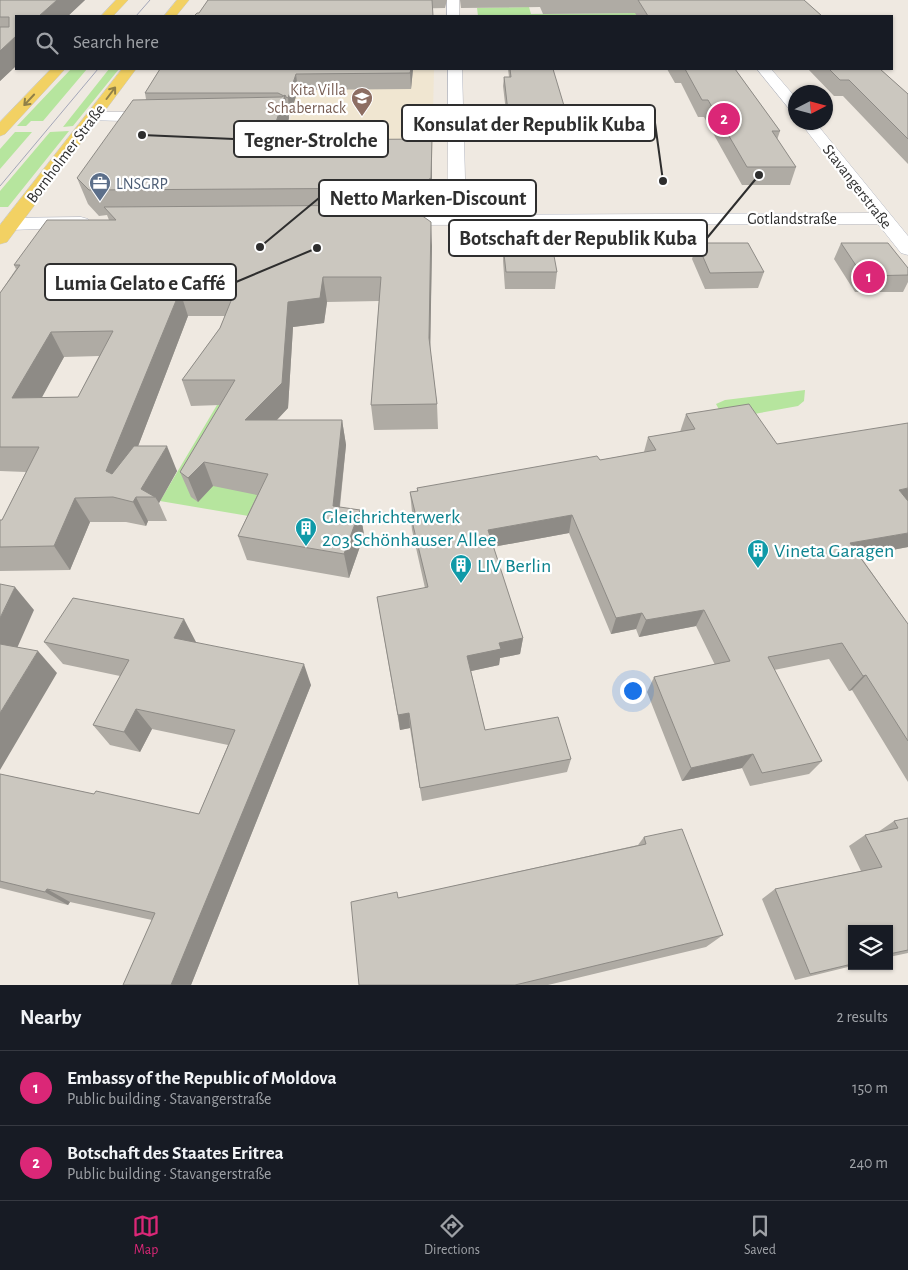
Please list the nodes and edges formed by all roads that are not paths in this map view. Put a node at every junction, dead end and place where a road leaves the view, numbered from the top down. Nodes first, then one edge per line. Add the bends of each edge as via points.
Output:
1 (122, 0) edge
2 (183, 0) edge
3 (453, 0) edge
4 (108, 15) edge
5 (171, 15) edge
6 (453, 15) edge
7 (57, 70) edge
8 (129, 70) edge
9 (455, 70) edge
10 (765, 70) edge
11 (788, 98) edge
12 (173, 116) edge
13 (93, 117) junction
14 (813, 130) edge
15 (0, 132) edge
16 (883, 218) junction
17 (457, 220) junction
18 (375, 221) edge
19 (101, 223) edge
20 (5, 231) edge
21 (908, 249) edge

1 - 4 main road
2 - 5 main road
3 - 6 street
7 -> 15 main road
13 -> 8 main road, Bornholmer Straße
9 - 17 street
10 - 11 street
12 - 13 street
13 - 20 main road, Bornholmer Straße
14 - 16 street, Stavangerstraße
16 - 17 street, Gotlandstraße
16 - 21 street, Stavangerstraße
17 - 18 street, Gotlandstraße
19 - 20 street

